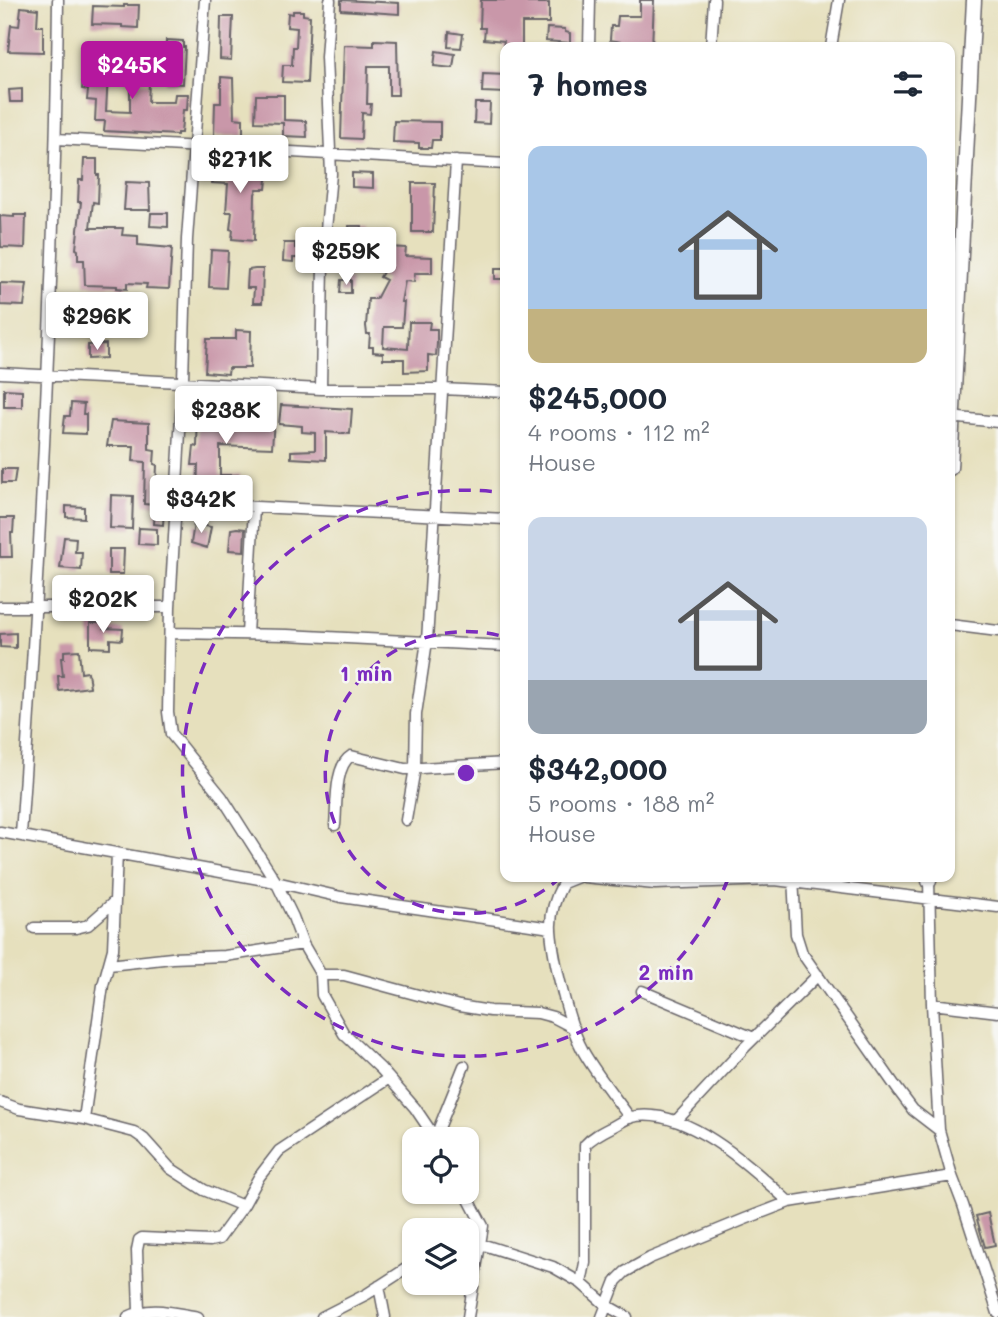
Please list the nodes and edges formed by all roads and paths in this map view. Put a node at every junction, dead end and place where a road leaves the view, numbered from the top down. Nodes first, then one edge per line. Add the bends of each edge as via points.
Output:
1 (58, 0) edge
2 (205, 0) edge
3 (330, 0) edge
4 (590, 0) edge
5 (714, 0) edge
6 (839, 0) edge
7 (974, 0) edge
8 (589, 42) edge
9 (711, 42) edge
10 (832, 42) edge
11 (57, 139) junction
12 (194, 147) junction
13 (330, 155) junction
14 (456, 161) junction
15 (500, 164) edge
16 (955, 360) edge
17 (0, 373) edge
18 (47, 376) junction
19 (183, 380) junction
20 (321, 389) junction
21 (442, 389) junction
22 (500, 392) edge
23 (955, 417) edge
24 (998, 422) edge
25 (175, 503) junction
26 (254, 508) junction
27 (435, 515) junction
28 (500, 519) edge
29 (0, 607) edge
30 (36, 607) junction
31 (170, 607) junction
32 (955, 626) edge
33 (998, 631) edge
34 (170, 633) junction
35 (247, 634) junction
36 (428, 641) junction
37 (500, 646) edge
38 (500, 763) edge
39 (415, 768) junction
40 (405, 820) dead end
41 (335, 825) dead end
42 (0, 832) edge
43 (21, 835) junction
44 (117, 853) junction
45 (276, 882) junction
46 (566, 882) edge
47 (793, 882) edge
48 (807, 882) edge
49 (929, 882) edge
50 (929, 899) junction
51 (115, 901) junction
52 (998, 907) edge
53 (34, 928) dead end
54 (551, 928) junction
55 (303, 944) junction
56 (109, 965) junction
57 (321, 975) junction
58 (818, 975) junction
59 (642, 990) dead end
60 (932, 1004) junction
61 (998, 1012) edge
62 (574, 1028) junction
63 (754, 1038) junction
64 (464, 1066) dead end
65 (388, 1078) junction
66 (0, 1102) edge
67 (630, 1118) junction
68 (84, 1119) junction
69 (677, 1120) junction
70 (427, 1127) edge
71 (440, 1127) edge
72 (939, 1130) junction
73 (951, 1176) junction
74 (789, 1202) junction
75 (471, 1204) edge
76 (243, 1206) junction
77 (481, 1244) junction
78 (402, 1272) edge
79 (581, 1283) junction
80 (380, 1286) junction
81 (606, 1304) junction
82 (997, 1307) edge
83 (139, 1311) junction
84 (128, 1317) edge
85 (198, 1317) edge
86 (322, 1317) edge
87 (384, 1317) edge
88 (468, 1317) edge
89 (602, 1317) edge
90 (627, 1317) edge

1 - 11 street
2 - 12 street
3 - 13 street via 326,57
4 - 8 street
5 - 9 street
6 - 10 street
7 - 16 street
11 - 12 street
11 - 18 street
12 - 13 street
12 - 19 street
13 - 14 street
13 - 20 street
14 - 15 street
14 - 21 street
17 - 18 street
18 - 19 street
18 - 30 street
19 - 20 street
19 - 25 street
20 - 21 street
21 - 22 street
21 - 27 street
23 - 24 street
25 - 26 street
25 - 31 street
26 - 27 street
26 - 35 street
27 - 28 street
27 - 36 street
29 - 30 street
30 - 31 street
30 - 43 street
31 - 34 street
32 - 33 street
34 - 35 street
34 - 45 street via 171,734 222,797
35 - 36 street
36 - 37 street
36 - 39 street via 416,714
38 - 39 street
39 - 40 street
39 - 41 street via 351,757 344,760
42 - 43 street
43 - 44 street
44 - 45 street
44 - 51 street
45 - 54 street via 341,897
45 - 55 street
46 - 54 street via 554,902
47 - 58 street via 796,934 802,953
48 - 50 street
49 - 50 street
50 - 52 street
50 - 60 street
51 - 53 street via 88,925
51 - 56 street
54 - 62 street
55 - 56 street via 225,956
55 - 57 street
56 - 68 street
57 - 62 street via 344,975 459,1006 538,1013
57 - 65 street via 323,995 344,1034
58 - 63 street
58 - 72 street via 913,1110
59 - 63 street
60 - 61 street
60 - 72 street
62 - 67 street via 582,1049
63 - 69 street
64 - 71 street
65 - 70 street
65 - 76 street via 279,1151
66 - 68 street
67 - 69 street
67 - 79 street via 585,1145
68 - 76 street via 134,1132 170,1168 204,1190
69 - 74 street via 724,1148
72 - 73 street
73 - 74 street
73 - 82 street
74 - 81 street via 634,1267 616,1281
75 - 77 street via 483,1226
76 - 83 street via 219,1239 139,1240
77 - 79 street via 553,1267
77 - 88 street
78 - 80 street
79 - 81 street
80 - 86 street
80 - 87 street
81 - 89 street
81 - 90 street
83 - 84 street
83 - 85 street

